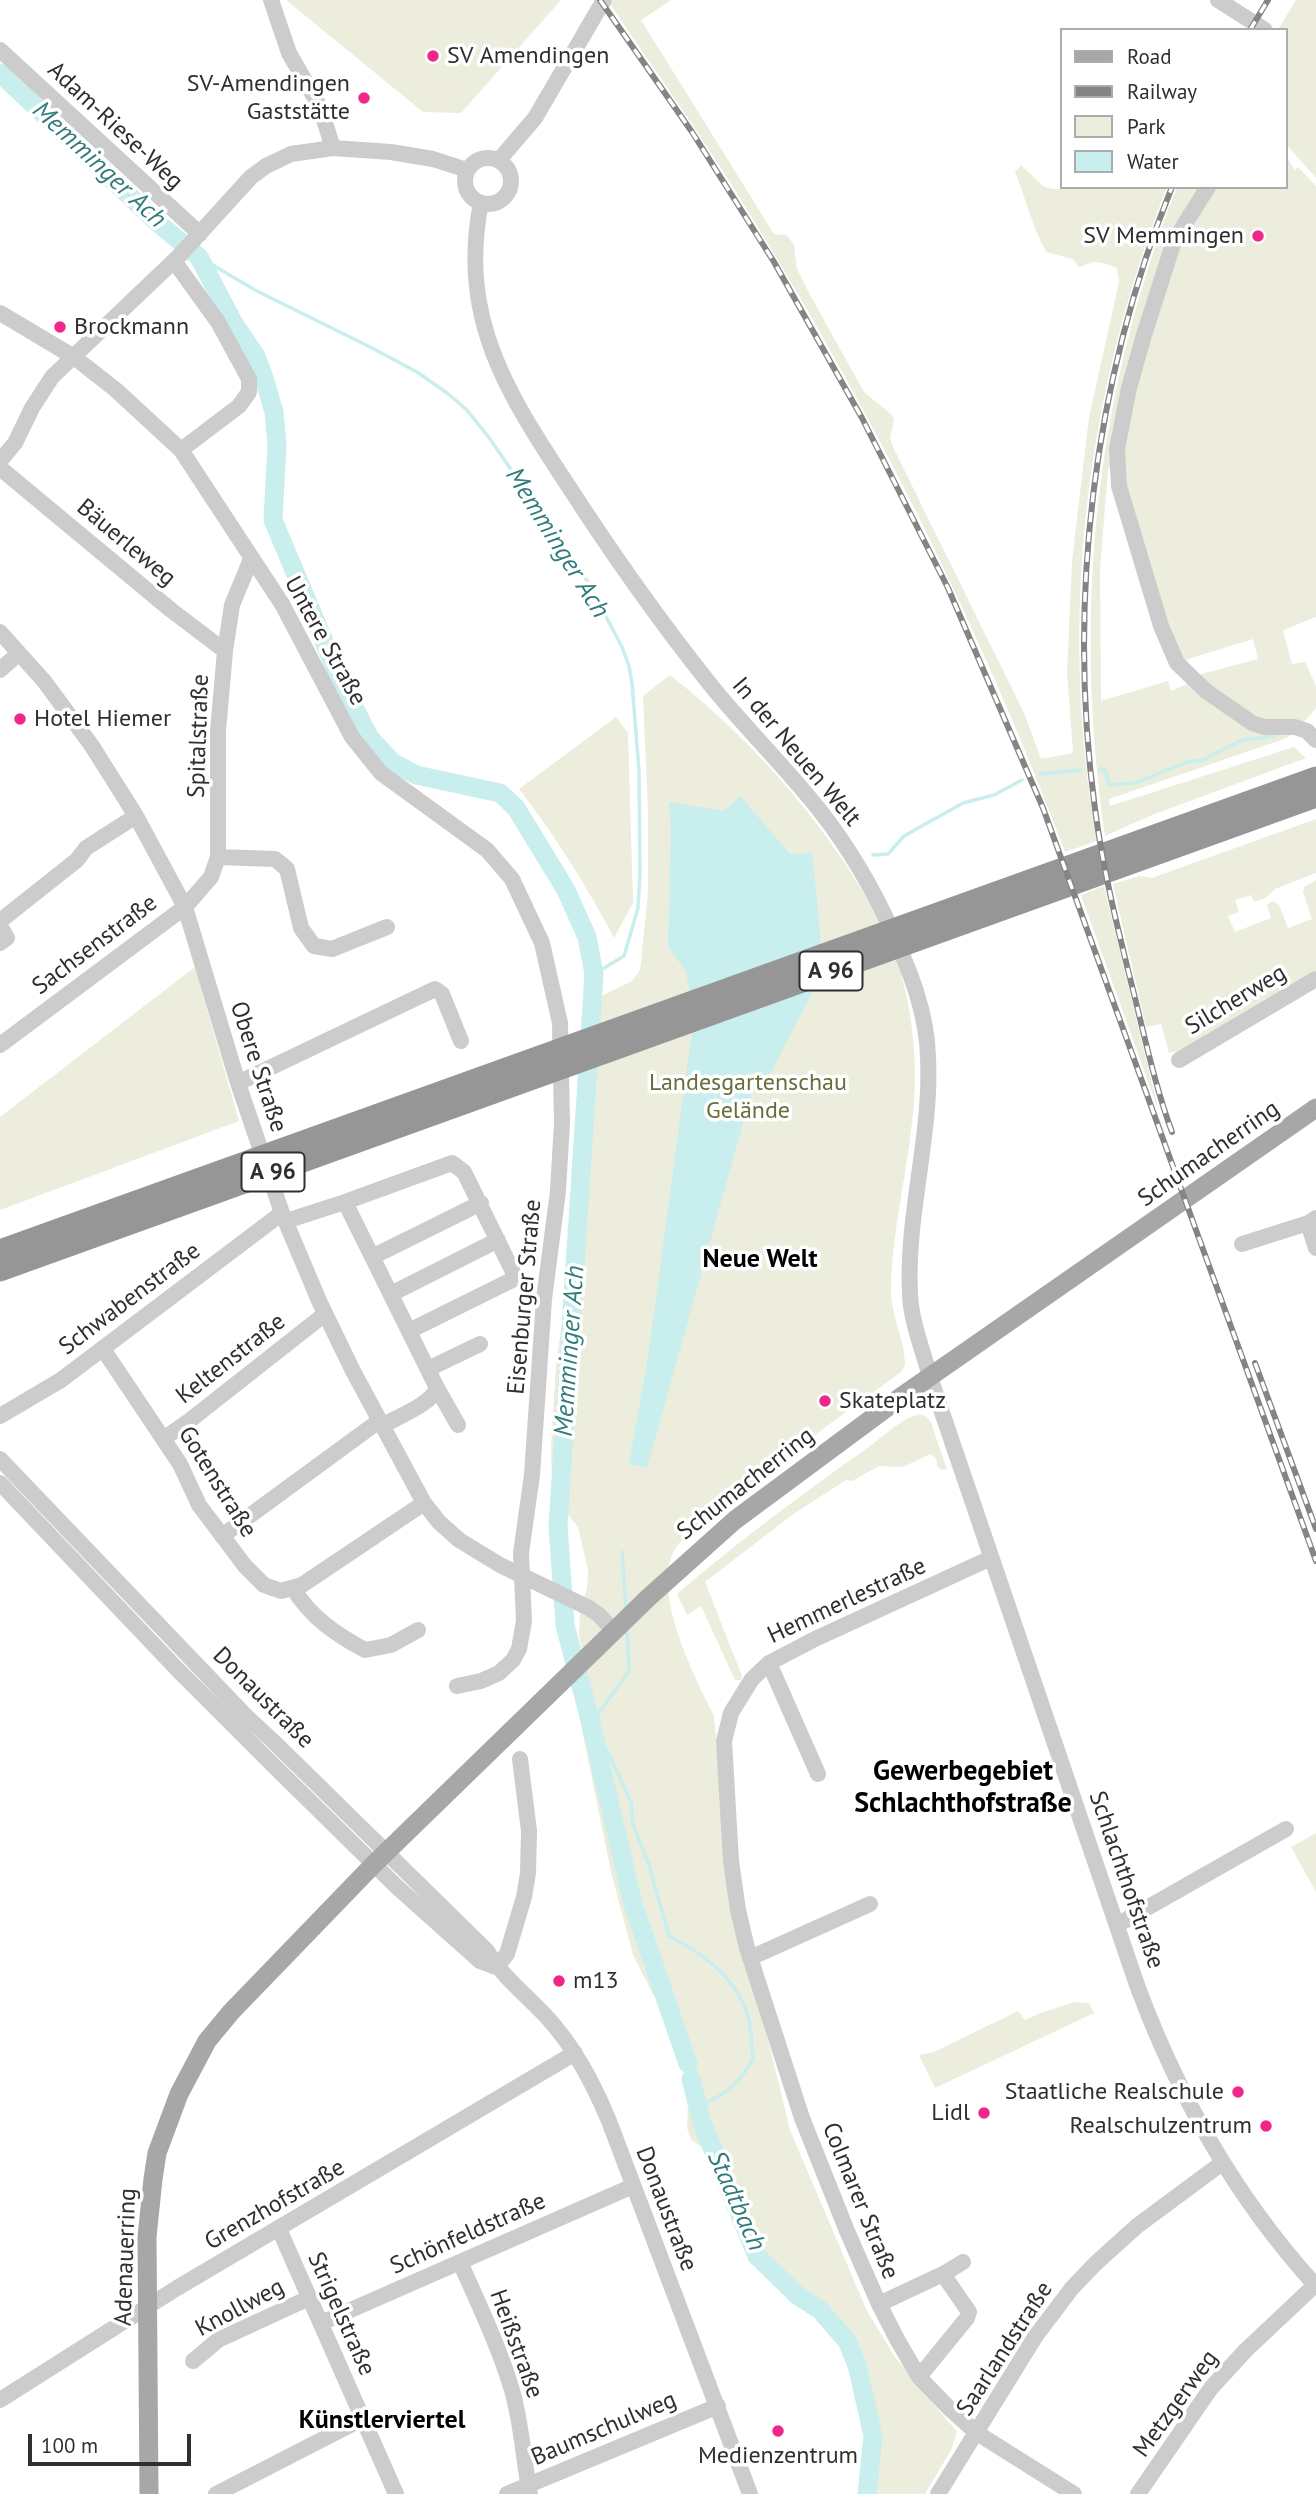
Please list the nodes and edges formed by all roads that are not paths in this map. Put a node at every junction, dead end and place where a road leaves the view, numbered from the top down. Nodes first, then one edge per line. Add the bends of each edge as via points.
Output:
1 (271, 0) edge
2 (604, 0) edge
3 (1218, 0) edge
4 (1262, 28) edge
5 (0, 50) edge
6 (333, 149) junction
7 (499, 160) junction
8 (467, 170) junction
9 (1207, 189) edge
10 (481, 203) junction
11 (197, 238) junction
12 (177, 259) junction
13 (0, 313) edge
14 (74, 357) junction
15 (181, 450) junction
16 (0, 461) edge
17 (0, 468) edge
18 (251, 559) junction
19 (0, 632) edge
20 (225, 651) junction
21 (19, 653) junction
22 (0, 670) edge
23 (1316, 740) edge
24 (1316, 778) edge
25 (1316, 796) edge
26 (136, 816) junction
27 (218, 857) junction
28 (1114, 860) junction
29 (185, 907) junction
30 (0, 923) edge
31 (387, 927) dead end
32 (0, 943) edge
33 (1316, 979) edge
34 (560, 1023) joint
35 (461, 1041) dead end
36 (0, 1045) edge
37 (1180, 1060) dead end
38 (545, 1065) junction
39 (237, 1083) junction
40 (1316, 1108) edge
41 (345, 1202) junction
42 (481, 1203) junction
43 (282, 1211) junction
44 (1312, 1221) edge
45 (498, 1240) junction
46 (1242, 1244) dead end
47 (1316, 1248) edge
48 (0, 1251) edge
49 (372, 1257) junction
50 (0, 1270) edge
51 (391, 1294) junction
52 (326, 1314) junction
53 (409, 1331) junction
54 (480, 1343) dead end
55 (103, 1349) junction
56 (428, 1369) junction
57 (930, 1377) junction
58 (437, 1388) junction
59 (0, 1416) edge
60 (380, 1423) junction
61 (458, 1425) dead end
62 (163, 1438) junction
63 (0, 1459) edge
64 (0, 1483) edge
65 (424, 1503) junction
66 (222, 1536) junction
67 (991, 1558) junction
68 (521, 1574) junction
69 (293, 1588) junction
70 (618, 1627) junction
71 (418, 1630) dead end
72 (769, 1663) junction
73 (457, 1686) dead end
74 (736, 1702) joint
75 (520, 1759) dead end
76 (818, 1774) dead end
77 (1286, 1829) dead end
78 (380, 1858) junction
79 (870, 1904) dead end
80 (1117, 1925) junction
81 (750, 1958) junction
82 (496, 1967) junction
83 (575, 2053) junction
84 (1222, 2163) junction
85 (634, 2186) junction
86 (279, 2229) junction
87 (460, 2262) junction
88 (963, 2262) dead end
89 (943, 2274) junction
90 (1315, 2286) edge
91 (309, 2298) junction
92 (879, 2304) junction
93 (148, 2307) junction
94 (321, 2323) junction
95 (193, 2361) dead end
96 (919, 2377) junction
97 (0, 2400) edge
98 (718, 2406) junction
99 (362, 2419) junction
100 (977, 2433) junction
101 (529, 2490) edge
102 (149, 2494) edge
103 (216, 2494) edge
104 (396, 2494) edge
105 (507, 2494) edge
106 (750, 2494) edge
107 (938, 2494) edge
108 (1074, 2494) edge
109 (1138, 2494) edge

1 - 6 street via 289,53 320,107
2 - 7 street via 535,118
3 - 4 street
5 - 11 street, Adam-Riese-Weg
6 - 8 street via 391,152
6 - 11 street via 291,154 266,166
7 - 8 street via 478,159
7 - 10 street via 510,172 510,187 501,200
8 - 10 street via 467,192
9 - 23 street via 1174,241 1144,335 1117,449 1119,486 1161,626 1177,663 1206,691 1252,723 1295,727
10 - 57 street, In der Neuen Welt via 475,237 478,300 491,350 514,401 577,500 688,656 836,831 905,961 922,1010 928,1054 929,1088 909,1258 910,1298
11 - 12 street
12 - 14 street
12 - 15 street via 249,379 248,392 239,406
13 - 14 street, Untere Straße
14 - 15 street, Untere Straße
14 - 16 street via 52,377
15 - 18 street, Untere Straße
17 - 20 street, Bäuerleweg
18 - 20 street, Spitalstraße via 232,605
18 - 34 street, Untere Straße via 282,604 352,737 381,773 487,850 512,879 542,943
19 - 21 street, Obere Straße
20 - 27 street, Spitalstraße via 218,731
21 - 22 street
21 - 26 street, Obere Straße via 92,746
24 - 28 highway, A 96
25 - 28 highway, A 96
26 - 29 street, Obere Straße
26 - 30 street via 86,848
27 - 29 street, Spitalstraße via 211,877
27 - 31 street via 275,859 287,869 301,928 314,946 332,949
28 - 38 highway, A 96
29 - 36 street, Sachsenstraße
29 - 39 street, Obere Straße
30 - 32 street via 7,938
33 - 37 street, Silcherweg
34 - 68 street, Eisenburger Straße via 558,1191 544,1299
35 - 39 street via 442,994 435,989
38 - 48 highway, A 96
38 - 50 highway, A 96
39 - 43 street, Obere Straße
40 - 57 main road, Schumacherring
41 - 42 street, Schwabenstraße via 452,1163 464,1172
41 - 43 street, Schwabenstraße
41 - 49 street
42 - 45 street
42 - 49 street
43 - 52 street, Obere Straße
43 - 55 street, Schwabenstraße
44 - 46 street
44 - 47 street
45 - 51 street
45 - 53 street via 516,1278
49 - 51 street
51 - 53 street
52 - 60 street, Obere Straße
52 - 62 street, Keltenstraße
53 - 56 street
54 - 56 street
55 - 59 street, Schwabenstraße
55 - 62 street, Gotenstraße
56 - 58 street
57 - 67 street, Schlachthofstraße
57 - 70 main road, Schumacherring via 735,1520
58 - 60 street via 432,1397
58 - 61 street
60 - 65 street, Obere Straße
60 - 66 street
62 - 66 street, Gotenstraße via 199,1505
63 - 78 street, Donaustraße
64 - 78 street, Donaustraße via 176,1668
65 - 68 street, Obere Straße via 459,1540
65 - 69 street
66 - 69 street, Gotenstraße via 264,1585 281,1591
67 - 72 street, Hemmerlestraße
67 - 80 street, Schlachthofstraße
68 - 70 street, Obere Straße
68 - 73 street via 524,1621 513,1660 499,1673
69 - 71 street via 302,1604 326,1626 365,1650 391,1645
70 - 78 main road, Schumacherring
72 - 74 street, Hemmerlestraße
72 - 76 street
74 - 81 street, Colmarer Straße via 723,1751 733,1880
75 - 82 street via 529,1831 528,1873 507,1954
77 - 80 street
78 - 82 street, Donaustraße via 487,1951
78 - 93 main road, Adenauerring via 231,2012 207,2041 178,2094 157,2153 148,2208
79 - 81 street
80 - 84 street, Schlachthofstraße via 1165,2055
81 - 92 street, Colmarer Straße via 802,2118
82 - 83 street, Donaustraße
83 - 85 street, Donaustraße
83 - 86 street, Grenzhofstraße
84 - 90 street, Schlachthofstraße
84 - 100 street, Saarlandstraße via 1137,2226 1072,2288 1035,2337
85 - 87 street, Schönfeldstraße
85 - 98 street, Donaustraße
86 - 91 street, Strigelstraße
86 - 93 street, Grenzhofstraße
87 - 94 street, Schönfeldstraße
87 - 101 street, Heißstraße via 512,2388
88 - 89 street
89 - 92 street
89 - 96 street via 969,2312
90 - 109 street, Metzgerweg via 1212,2388
91 - 94 street, Strigelstraße
91 - 95 street, Knollweg via 218,2340
92 - 96 street, Colmarer Straße
93 - 97 street, Grenzhofstraße
93 - 102 main road, Adenauerring
94 - 99 street, Strigelstraße
96 - 100 street, Colmarer Straße
98 - 101 street, Baumschulweg
98 - 106 street, Donaustraße
99 - 103 street
99 - 104 street, Strigelstraße
100 - 107 street, Saarlandstraße
100 - 108 street, Colmarer Straße
101 - 105 street, Baumschulweg

